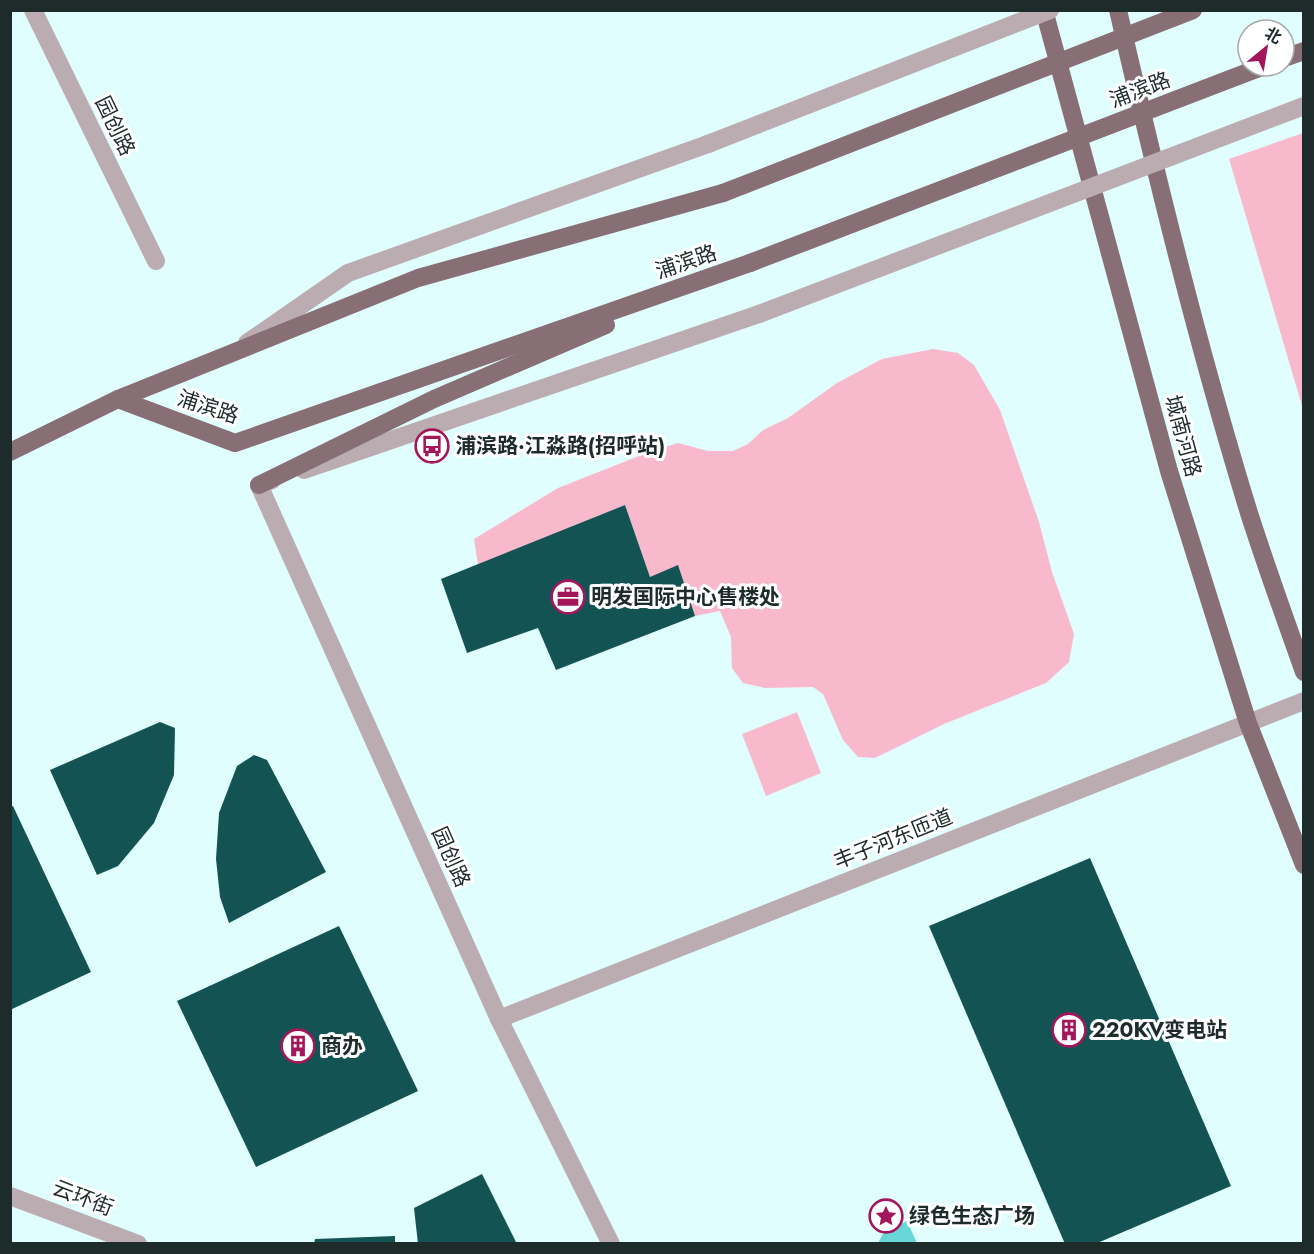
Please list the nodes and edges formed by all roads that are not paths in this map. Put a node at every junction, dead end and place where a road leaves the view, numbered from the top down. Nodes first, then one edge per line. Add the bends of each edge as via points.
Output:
1 (33, 10) edge
2 (1044, 10) edge
3 (1050, 10) edge
4 (1118, 10) edge
5 (1192, 10) edge
6 (1236, 77) edge
7 (1304, 106) edge
8 (156, 261) dead end
9 (750, 263) junction
10 (241, 347) junction
11 (118, 399) junction
12 (10, 452) edge
13 (259, 485) junction
14 (1304, 672) edge
15 (1304, 701) edge
16 (1248, 723) junction
17 (1304, 865) edge
18 (499, 1019) junction
19 (10, 1196) edge
20 (138, 1244) edge
21 (611, 1244) edge

1 - 8 street, 园创路
2 - 16 main road, 城南河路 via 1169,471
3 - 10 street, 浦滨路, bridge via 708,144 348,273
4 - 14 main road, 城南河路 via 1207,368 1250,514
5 - 10 main road, bridge via 723,193 418,278
6 - 9 main road, 浦滨路, bridge
7 - 13 street, bridge via 759,314
9 - 11 main road, 浦滨路 via 235,443
9 - 13 main road via 434,399
10 - 11 main road, 浦滨路
11 - 12 main road, 浦滨路
13 - 18 street, 园创路
15 - 16 street, 丰子河东匝道
16 - 17 main road, 城南河路
16 - 18 street, 丰子河东匝道
18 - 21 street, 园创路
19 - 20 street, 云环街

